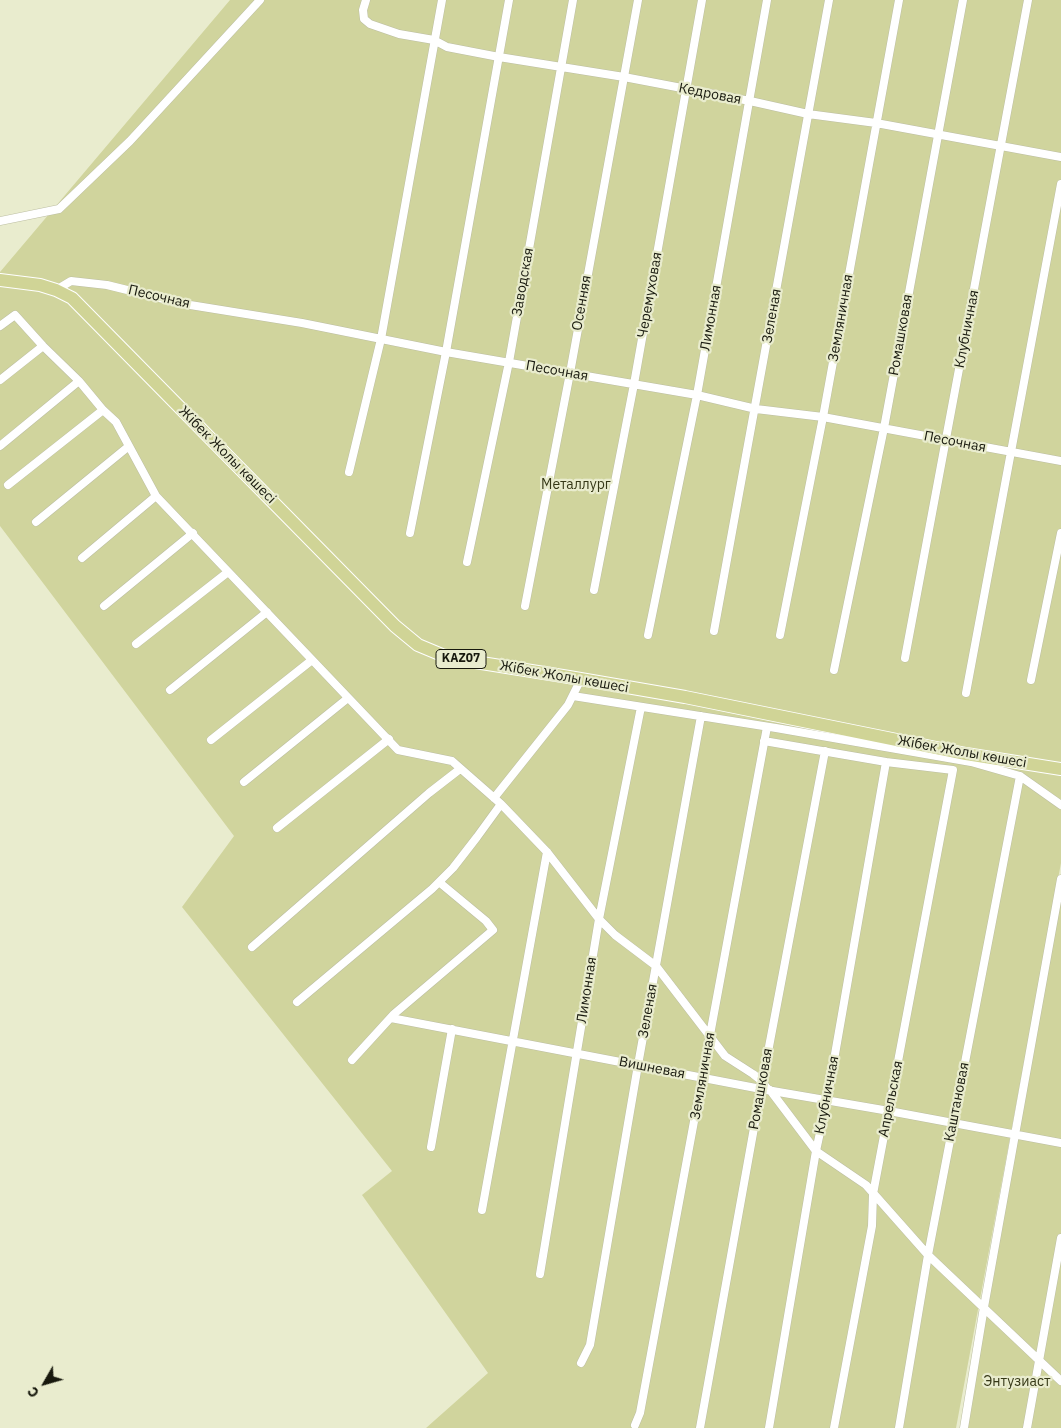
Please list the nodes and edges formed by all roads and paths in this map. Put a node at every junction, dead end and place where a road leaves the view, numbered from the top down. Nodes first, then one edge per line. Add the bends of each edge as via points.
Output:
1 (260, 0) edge
2 (366, 0) edge
3 (442, 0) edge
4 (509, 0) edge
5 (573, 0) edge
6 (638, 0) edge
7 (702, 0) edge
8 (767, 0) edge
9 (829, 0) edge
10 (899, 0) edge
11 (963, 0) edge
12 (1028, 0) edge
13 (434, 40) junction
14 (499, 57) junction
15 (561, 66) junction
16 (624, 77) junction
17 (686, 89) junction
18 (750, 101) junction
19 (808, 114) junction
20 (876, 123) junction
21 (938, 134) junction
22 (1001, 146) junction
23 (1061, 157) edge
24 (1061, 184) edge
25 (0, 222) edge
26 (0, 280) edge
27 (56, 290) junction
28 (0, 326) edge
29 (381, 339) junction
30 (44, 346) junction
31 (446, 352) junction
32 (509, 362) junction
33 (570, 373) junction
34 (0, 380) edge
35 (79, 381) junction
36 (634, 384) junction
37 (697, 395) junction
38 (756, 409) junction
39 (103, 410) junction
40 (823, 417) junction
41 (884, 428) junction
42 (946, 440) junction
43 (0, 446) edge
44 (129, 446) junction
45 (1011, 452) junction
46 (1061, 461) edge
47 (349, 472) dead end
48 (8, 485) dead end
49 (156, 496) junction
50 (36, 522) dead end
51 (1061, 532) edge
52 (410, 533) dead end
53 (193, 534) junction
54 (82, 558) dead end
55 (467, 562) dead end
56 (228, 572) junction
57 (594, 590) dead end
58 (104, 606) dead end
59 (525, 606) dead end
60 (266, 612) junction
61 (714, 632) dead end
62 (780, 635) dead end
63 (648, 636) dead end
64 (136, 644) dead end
65 (905, 658) dead end
66 (312, 660) junction
67 (834, 670) dead end
68 (581, 679) junction
69 (1031, 680) dead end
70 (170, 690) dead end
71 (966, 693) dead end
72 (573, 696) junction
73 (348, 698) junction
74 (641, 707) junction
75 (701, 716) junction
76 (767, 727) junction
77 (210, 740) dead end
78 (389, 740) junction
79 (764, 741) junction
80 (825, 751) junction
81 (886, 762) junction
82 (460, 768) junction
83 (1061, 769) edge
84 (1020, 776) junction
85 (244, 782) dead end
86 (494, 798) junction
87 (501, 804) junction
88 (1061, 805) edge
89 (277, 828) dead end
90 (547, 852) junction
91 (1061, 879) edge
92 (439, 882) junction
93 (598, 919) junction
94 (252, 947) dead end
95 (656, 966) junction
96 (297, 1002) dead end
97 (391, 1018) junction
98 (452, 1029) junction
99 (710, 1036) junction
100 (512, 1042) junction
101 (577, 1053) junction
102 (352, 1060) dead end
103 (638, 1065) junction
104 (703, 1078) junction
105 (765, 1088) junction
106 (827, 1100) junction
107 (889, 1110) junction
108 (953, 1124) junction
109 (1015, 1134) junction
110 (1061, 1144) edge
111 (431, 1147) dead end
112 (816, 1151) junction
113 (873, 1194) junction
114 (482, 1210) dead end
115 (1061, 1238) edge
116 (928, 1255) junction
117 (540, 1274) dead end
118 (984, 1307) junction
119 (1039, 1359) junction
120 (581, 1363) dead end
121 (1061, 1381) edge
122 (636, 1425) dead end
123 (700, 1428) edge
124 (769, 1428) edge
125 (834, 1428) edge
126 (899, 1428) edge
127 (964, 1428) edge
128 (1027, 1428) edge

1 - 25 street via 130,141 59,209
2 - 13 street, Кедровая via 364,19 370,24 399,34
3 - 13 street
4 - 14 street
5 - 15 street, Заводская
6 - 16 street, Осенняя
7 - 17 street, Черемуховая
8 - 18 street, Лимонная
9 - 19 street, Зеленая
10 - 20 street, Земляничная
11 - 21 street, Ромашковая
12 - 22 street, Клубничная
13 - 14 street, Кедровая via 447,47
13 - 29 street
14 - 15 street, Кедровая
14 - 31 street
15 - 16 street, Кедровая
15 - 32 street, Заводская
16 - 17 street, Кедровая
16 - 33 street, Осенняя
17 - 18 street, Кедровая
17 - 36 street, Черемуховая
18 - 19 street, Кедровая
18 - 37 street, Лимонная
19 - 20 street, Кедровая
19 - 38 street, Зеленая
20 - 21 street, Кедровая
20 - 40 street, Земляничная
21 - 22 street, Кедровая
21 - 41 street, Ромашковая
22 - 23 street, Кедровая
22 - 42 street, Клубничная
24 - 45 street
26 - 27 highway, Жібек Жолы көшесі / KAZ07
27 - 29 street, Песочная via 71,281 107,284 184,304
27 - 68 highway, Жібек Жолы көшесі / KAZ07 via 72,298 86,311 388,619 418,645 469,661
28 - 30 street via 15,315
29 - 31 street, Песочная
29 - 47 street
30 - 34 street
30 - 35 street
31 - 32 street, Песочная
31 - 52 street
32 - 33 street, Песочная
32 - 55 street, Заводская
33 - 36 street, Песочная
33 - 59 street, Осенняя
35 - 39 street
35 - 43 street
36 - 37 street, Песочная
36 - 57 street, Черемуховая
37 - 38 street, Песочная
37 - 63 street, Лимонная
38 - 40 street, Песочная
38 - 61 street, Зеленая
39 - 44 street via 116,422
39 - 48 street
40 - 41 street, Песочная
40 - 62 street, Земляничная
41 - 42 street, Песочная
41 - 67 street, Ромашковая
42 - 45 street, Песочная
42 - 65 street, Клубничная
44 - 49 street
44 - 50 street
45 - 46 street, Песочная
45 - 71 street
49 - 53 street
49 - 54 street
51 - 69 street
53 - 56 street
53 - 58 street
56 - 60 street
56 - 64 street
60 - 66 street
60 - 70 street
66 - 73 street
66 - 77 street
68 - 72 street
68 - 83 highway, Жібек Жолы көшесі / KAZ07 via 966,754
72 - 74 street
72 - 86 street
73 - 78 street
73 - 85 street
74 - 75 street
74 - 93 street, Лимонная
75 - 76 street
75 - 95 street, Зеленая
76 - 79 street, Земляничная
76 - 84 street via 971,762
78 - 82 street via 398,750 452,761
78 - 89 street
79 - 80 street
79 - 99 street, Земляничная
80 - 81 street
80 - 105 street, Ромашковая
81 - 106 street, Клубничная
81 - 107 street, Апрельская via 952,770
82 - 86 street
82 - 94 street
84 - 88 street
84 - 108 street, Каштановая
86 - 87 street
87 - 90 street
87 - 92 street via 478,837
90 - 93 street
90 - 100 street
91 - 109 street
92 - 96 street
92 - 97 street via 494,930
93 - 95 street
93 - 101 street, Лимонная
95 - 99 street
95 - 103 street, Зеленая
97 - 98 street, Вишневая
97 - 102 street
98 - 100 street, Вишневая
98 - 111 street
99 - 104 street, Земляничная
99 - 105 street via 726,1056
100 - 101 street, Вишневая
100 - 114 street
101 - 103 street, Вишневая
101 - 117 street, Лимонная
103 - 104 street, Вишневая
103 - 120 street, Зеленая via 590,1345
104 - 105 street, Вишневая
104 - 122 street, Земляничная
105 - 106 street, Вишневая
105 - 112 street
105 - 123 street, Ромашковая
106 - 107 street, Вишневая
106 - 112 street, Клубничная
107 - 108 street, Вишневая
107 - 113 street, Апрельская
108 - 109 street, Вишневая
108 - 116 street, Каштановая
109 - 110 street, Вишневая
109 - 118 street
112 - 113 street via 866,1185
112 - 124 street, Клубничная
113 - 116 street
113 - 125 street, Апрельская via 872,1226
115 - 119 street
116 - 118 street
116 - 126 street, Каштановая
118 - 119 street
118 - 127 street
119 - 121 street
119 - 128 street

